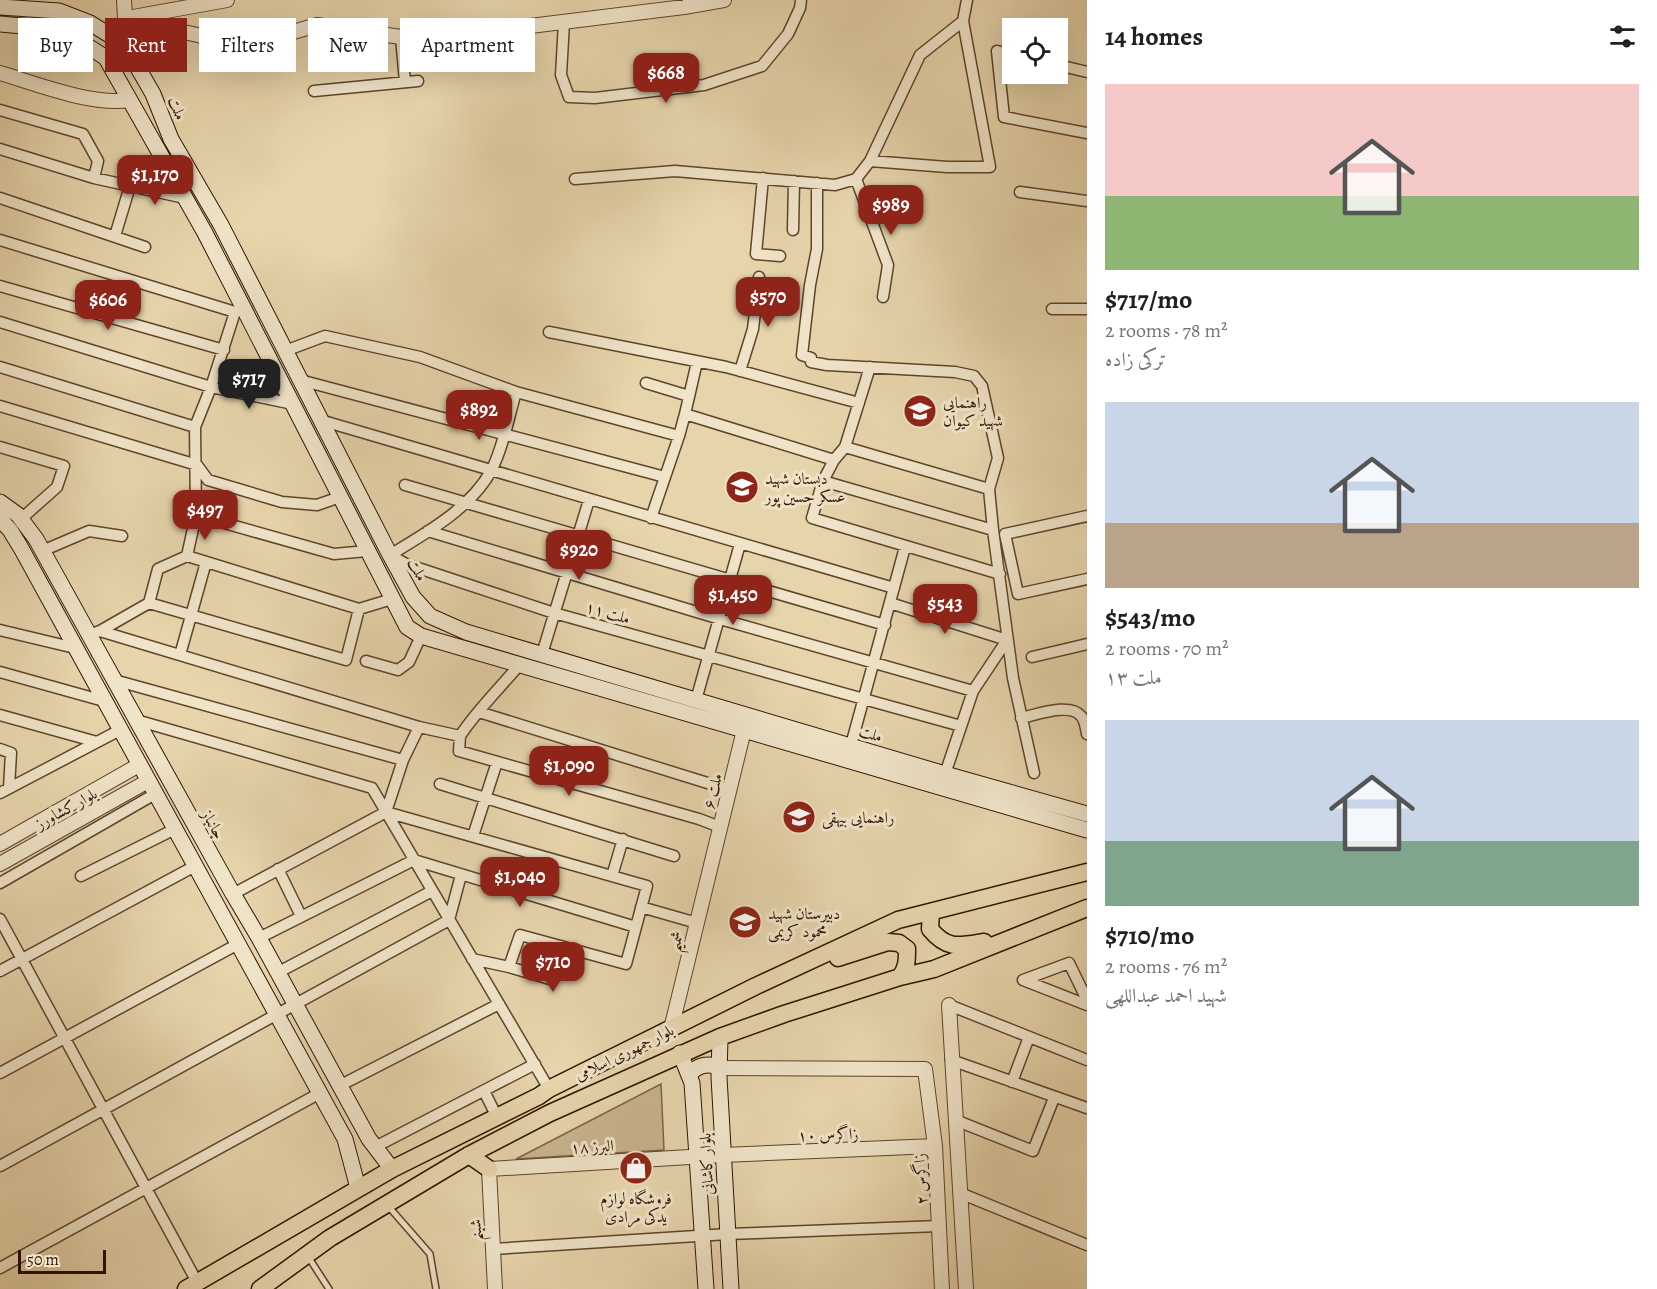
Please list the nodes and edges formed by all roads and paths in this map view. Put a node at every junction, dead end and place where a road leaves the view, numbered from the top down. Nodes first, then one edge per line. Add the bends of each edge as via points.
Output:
1 (124, 0) edge
2 (227, 0) edge
3 (724, 0) edge
4 (801, 0) edge
5 (967, 0) edge
6 (0, 7) edge
7 (125, 18) edge
8 (130, 18) edge
9 (963, 21) junction
10 (564, 22) junction
11 (0, 24) edge
12 (535, 25) edge
13 (105, 32) edge
14 (187, 33) edge
15 (400, 37) edge
16 (1002, 52) edge
17 (1068, 67) edge
18 (140, 72) edge
19 (404, 72) edge
20 (1087, 72) edge
21 (0, 73) edge
22 (418, 81) dead end
23 (405, 82) junction
24 (314, 91) dead end
25 (129, 100) junction
26 (0, 110) edge
27 (1087, 133) edge
28 (171, 140) junction
29 (155, 147) junction
30 (0, 149) edge
31 (870, 161) junction
32 (94, 178) junction
33 (763, 178) junction
34 (575, 179) dead end
35 (856, 179) junction
36 (795, 181) junction
37 (817, 183) junction
38 (130, 186) junction
39 (1020, 192) dead end
40 (0, 198) edge
41 (185, 198) junction
42 (1087, 201) edge
43 (793, 230) dead end
44 (116, 236) junction
45 (0, 240) edge
46 (145, 247) dead end
47 (780, 256) dead end
48 (759, 277) dead end
49 (0, 286) edge
50 (883, 297) dead end
51 (260, 301) junction
52 (1052, 309) dead end
53 (1087, 309) edge
54 (240, 310) junction
55 (0, 322) edge
56 (549, 332) dead end
57 (224, 350) junction
58 (285, 351) junction
59 (697, 362) junction
60 (870, 367) junction
61 (0, 368) edge
62 (740, 371) junction
63 (300, 380) junction
64 (646, 383) dead end
65 (211, 387) junction
66 (516, 392) junction
67 (689, 396) junction
68 (859, 403) junction
69 (293, 404) junction
70 (0, 406) edge
71 (685, 414) junction
72 (320, 420) junction
73 (195, 427) junction
74 (504, 433) junction
75 (679, 436) junction
76 (0, 447) edge
77 (845, 447) junction
78 (834, 460) junction
79 (197, 465) junction
80 (491, 471) junction
81 (665, 477) junction
82 (823, 481) junction
83 (405, 485) dead end
84 (989, 489) junction
85 (340, 497) junction
86 (589, 500) junction
87 (0, 502) edge
88 (467, 502) junction
89 (196, 515) junction
90 (1087, 516) edge
91 (651, 518) junction
92 (0, 519) edge
93 (21, 519) junction
94 (993, 530) junction
95 (428, 531) junction
96 (123, 536) dead end
97 (578, 536) junction
98 (740, 544) junction
99 (39, 545) junction
100 (905, 547) junction
101 (21, 548) junction
102 (390, 555) junction
103 (187, 556) junction
104 (370, 557) junction
105 (206, 562) junction
106 (566, 573) junction
107 (1000, 574) junction
108 (1087, 579) edge
109 (731, 580) junction
110 (894, 588) junction
111 (392, 599) junction
112 (149, 603) junction
113 (890, 603) junction
114 (359, 609) junction
115 (554, 613) junction
116 (191, 615) junction
117 (720, 619) junction
118 (885, 625) junction
119 (0, 630) edge
120 (94, 634) junction
121 (421, 636) junction
122 (1007, 640) junction
123 (1087, 644) edge
124 (75, 648) junction
125 (542, 654) junction
126 (180, 655) junction
127 (708, 656) junction
128 (1032, 657) dead end
129 (366, 662) dead end
130 (875, 663) junction
131 (520, 664) junction
132 (0, 672) edge
133 (114, 681) junction
134 (974, 691) junction
135 (865, 698) junction
136 (696, 700) junction
137 (104, 701) junction
138 (479, 712) junction
139 (0, 715) edge
140 (1021, 718) junction
141 (136, 720) junction
142 (961, 726) junction
143 (419, 727) junction
144 (120, 730) junction
145 (744, 730) junction
146 (1087, 734) edge
147 (460, 736) junction
148 (97, 742) junction
149 (851, 745) junction
150 (0, 749) edge
151 (155, 754) junction
152 (404, 760) junction
153 (497, 762) junction
154 (140, 765) junction
155 (164, 771) junction
156 (1034, 773) dead end
157 (945, 774) junction
158 (440, 784) dead end
159 (152, 787) junction
160 (730, 790) junction
161 (4, 791) edge
162 (485, 798) junction
163 (386, 812) junction
164 (1087, 814) edge
165 (720, 827) junction
166 (175, 829) junction
167 (1087, 830) edge
168 (473, 836) junction
169 (623, 839) junction
170 (0, 844) edge
171 (674, 856) dead end
172 (414, 860) junction
173 (712, 860) joint
174 (0, 864) edge
175 (195, 866) junction
176 (278, 869) junction
177 (1086, 872) edge
178 (461, 875) junction
179 (81, 876) dead end
180 (612, 876) junction
181 (0, 883) edge
182 (432, 891) junction
183 (233, 894) junction
184 (641, 907) junction
185 (1087, 908) edge
186 (931, 912) junction
187 (301, 916) junction
188 (0, 919) edge
189 (449, 920) junction
190 (697, 923) junction
191 (636, 927) junction
192 (259, 938) junction
193 (1013, 938) junction
194 (238, 944) junction
195 (561, 946) junction
196 (472, 959) junction
197 (22, 960) junction
198 (509, 967) junction
199 (0, 971) edge
200 (277, 974) junction
201 (778, 977) junction
202 (900, 978) junction
203 (1087, 1002) edge
204 (499, 1004) junction
205 (294, 1005) junction
206 (949, 1005) joint
207 (277, 1016) junction
208 (671, 1029) junction
209 (720, 1037) junction
210 (1029, 1037) junction
211 (65, 1038) junction
212 (680, 1053) junction
213 (951, 1060) junction
214 (1087, 1060) edge
215 (535, 1064) junction
216 (720, 1068) junction
217 (0, 1073) edge
218 (689, 1075) junction
219 (1012, 1082) junction
220 (339, 1086) junction
221 (549, 1089) junction
222 (484, 1091) junction
223 (320, 1093) junction
224 (1054, 1098) junction
225 (1087, 1108) edge
226 (104, 1110) junction
227 (497, 1117) junction
228 (955, 1120) junction
229 (935, 1146) junction
230 (375, 1148) junction
231 (469, 1155) junction
232 (723, 1155) junction
233 (697, 1157) junction
234 (0, 1166) edge
235 (489, 1168) junction
236 (392, 1169) junction
237 (146, 1188) junction
238 (358, 1188) junction
239 (960, 1193) junction
240 (386, 1204) junction
241 (939, 1226) junction
242 (728, 1234) junction
243 (702, 1236) junction
244 (1087, 1245) edge
245 (493, 1249) junction
246 (307, 1255) junction
247 (0, 1268) edge
248 (191, 1286) edge
249 (260, 1289) edge
250 (329, 1289) edge
251 (436, 1289) edge
252 (495, 1289) edge
253 (706, 1289) edge
254 (731, 1289) edge
255 (942, 1289) edge
256 (966, 1289) edge

1 - 7 street
2 - 8 street
3 - 10 street
4 - 10 street via 788,34 762,66 704,85 595,98 569,97 561,75
5 - 9 street
6 - 13 main road, ملت via 59,11
9 - 31 street via 920,55
9 - 31 street via 990,168
10 - 12 street
11 - 25 main road, ملت via 55,29 77,39 106,58
14 - 15 street via 256,43 317,25
16 - 27 street via 997,51 1004,117
17 - 20 street
18 - 28 main road, ملت
19 - 23 street
21 - 25 street via 84,97
22 - 23 street
23 - 24 street
25 - 29 main road, ملت
26 - 32 street via 83,134 98,161
28 - 29 main road
28 - 51 main road, ملت
29 - 41 main road, ملت
30 - 32 street
31 - 35 street
32 - 38 street
33 - 34 street via 675,171
33 - 36 street
33 - 47 street via 756,254
35 - 37 street via 835,185
35 - 50 street via 888,265
36 - 37 street
36 - 43 street
37 - 60 street via 817,249 802,355 827,365
38 - 41 street
38 - 44 street
39 - 42 street
40 - 44 street
41 - 54 main road, ملت
44 - 46 street
45 - 54 street
48 - 62 street via 753,328
49 - 57 street
51 - 54 main road
51 - 58 main road, ملت
52 - 53 street
54 - 57 street
54 - 69 main road, ملت
55 - 65 street
56 - 59 street
57 - 65 street
58 - 63 main road, ملت
58 - 66 street via 324,336 420,357
59 - 62 street
59 - 67 street
60 - 68 street
60 - 84 street via 974,375 982,386 998,458
61 - 73 street
62 - 68 street
63 - 72 main road, ملت
63 - 74 street
64 - 67 street
65 - 69 street
65 - 73 street
66 - 74 street
66 - 75 street
67 - 71 street
68 - 77 street
69 - 85 main road, ملت
70 - 79 street
71 - 75 street
71 - 78 street
72 - 80 street
72 - 102 main road, ملت
73 - 79 street
74 - 80 street
74 - 81 street
75 - 81 street
76 - 93 street via 64,466 57,487
77 - 78 street
77 - 84 street
78 - 82 street
79 - 85 street via 208,480 282,502 317,505
79 - 89 street
80 - 86 street
80 - 88 street
81 - 91 street
82 - 94 street
82 - 100 street via 812,518
83 - 88 street
84 - 94 street
85 - 104 main road, ملت
86 - 91 street
86 - 97 street
87 - 93 main road, جانباز
88 - 95 street
88 - 97 street
89 - 103 street
89 - 104 street via 334,554
90 - 108 street via 1005,534 1018,594
91 - 98 street
92 - 101 main road
93 - 99 main road, جانباز
94 - 107 street
95 - 102 street
95 - 106 street
96 - 99 street via 89,531
97 - 106 street
97 - 109 street
98 - 109 street
98 - 110 street
99 - 101 main road
99 - 120 main road, جانباز
100 - 107 street
100 - 110 street
101 - 124 main road
102 - 104 main road
102 - 115 street, ملت ۱۱ via 406,564
102 - 125 main road, ملت via 413,597 430,616 466,632
103 - 105 street
103 - 112 street via 158,570
104 - 111 main road, ملت
105 - 114 street
105 - 116 street
106 - 115 street
106 - 117 street
107 - 122 street
109 - 117 street
109 - 118 street
110 - 113 street
111 - 114 street
111 - 121 main road, ملت via 407,627
112 - 116 street
112 - 120 street
113 - 118 street
113 - 122 street
114 - 116 street via 346,660
115 - 125 street
115 - 127 street, ملت ۱۱
116 - 126 street
117 - 127 street
117 - 130 street
118 - 130 street
119 - 124 street
120 - 126 street
120 - 133 main road, جانباز
121 - 129 street via 409,662 398,670
121 - 131 main road, ملت
122 - 134 street
122 - 140 street
123 - 128 street
124 - 137 main road
125 - 136 main road, ملت
126 - 143 street
127 - 135 street, ملت ۱۱
127 - 136 street
130 - 134 street
130 - 135 street
131 - 138 street
131 - 145 main road, ملت
132 - 137 street
133 - 141 main road, جانباز
133 - 152 street
134 - 142 street
135 - 142 street, ملت ۱۱
135 - 149 street
136 - 149 main road, ملت
137 - 144 main road
138 - 147 street
138 - 160 street
139 - 148 street
140 - 146 street via 1059,709 1073,710 1082,716
140 - 156 street
141 - 151 main road, جانباز
141 - 163 street via 372,788
142 - 157 street
143 - 147 street
143 - 152 street
144 - 148 street
144 - 154 main road
145 - 160 street, ملت ۶
145 - 167 main road, ملت
147 - 153 street via 459,751
148 - 161 street
149 - 157 main road, ملت
150 - 161 street via 11,753
151 - 154 main road
151 - 155 main road, جانباز
152 - 163 street
153 - 162 street
153 - 165 street
154 - 159 main road
154 - 170 street, بلوار کشاورز
155 - 159 main road
155 - 183 main road, جانباز
157 - 164 main road, ملت
158 - 162 street
159 - 166 main road
159 - 174 street, بلوار کشاورز
159 - 181 street
160 - 165 street, ملت ۶
162 - 168 street
162 - 169 street
163 - 168 street
163 - 172 street
163 - 176 street
165 - 173 street, ملت ۶
166 - 175 main road
166 - 179 street
168 - 180 street
169 - 171 street
169 - 180 street
172 - 178 street
172 - 182 street
172 - 187 street
173 - 190 street, شمیم
175 - 194 main road
175 - 197 street
176 - 183 street
176 - 187 street
177 - 186 main road, بلوار جمهوری اسلامی
178 - 189 street
178 - 191 street
180 - 184 street via 647,886
182 - 189 street
182 - 200 street
183 - 192 main road, جانباز
184 - 190 street
184 - 191 street
185 - 193 main road, بلوار جمهوری اسلامی
186 - 193 main road via 930,929 945,944 960,946
186 - 201 main road, بلوار جمهوری اسلامی via 898,920
187 - 192 street
188 - 197 street
189 - 196 street
189 - 205 street
190 - 208 street, شمیم
191 - 195 street via 626,964
192 - 200 main road, جانباز
193 - 202 main road, بلوار جمهوری اسلامی
194 - 207 main road
194 - 211 street
195 - 198 street via 520,935
195 - 198 street via 550,979
196 - 198 street
196 - 204 street
197 - 199 street
197 - 211 street
200 - 205 main road, جانباز
201 - 202 main road via 888,942 907,949 906,969
201 - 208 main road, بلوار جمهوری اسلامی
202 - 209 main road, بلوار جمهوری اسلامی
203 - 203 street via 1069,963 1023,980
204 - 215 street
204 - 220 street
205 - 207 street
205 - 220 main road, جانباز
206 - 210 street
206 - 213 street
207 - 223 main road
207 - 226 street
208 - 221 main road, بلوار جمهوری اسلامی
209 - 212 main road, بلوار جمهوری اسلامی
209 - 216 main road, بلوار کاشانی
210 - 214 street
210 - 219 street
211 - 217 street
211 - 226 street
212 - 218 main road, بلوار کاشانی
212 - 231 main road, بلوار جمهوری اسلامی
213 - 219 street
213 - 228 street
215 - 221 street
215 - 222 street
216 - 218 main road via 703,1065
216 - 229 street, زاگرس ۲ via 925,1069
216 - 232 main road, بلوار کاشانی
218 - 233 main road, بلوار کاشانی
219 - 224 street
220 - 230 main road, جانباز
221 - 227 main road, بلوار جمهوری اسلامی
222 - 227 street
222 - 230 street
223 - 237 street
223 - 238 main road via 345,1139
224 - 225 street
224 - 228 street via 1034,1151
226 - 234 street
226 - 237 street
227 - 236 main road, بلوار جمهوری اسلامی
228 - 239 street
229 - 232 street, زاگرس ۱۰
229 - 241 street, زاگرس ۲
230 - 236 main road, جانباز
231 - 235 main road
231 - 240 main road, بلوار جمهوری اسلامی
232 - 233 street, زاگرس ۱۰
232 - 242 main road, بلوار کاشانی
233 - 235 street, البرز ۱۸
233 - 243 main road, بلوار کاشانی
235 - 245 street, شبنم
236 - 238 main road, بلوار جمهوری اسلامی
237 - 247 street
237 - 248 street
238 - 248 main road, بلوار جمهوری اسلامی
239 - 244 street
239 - 256 street
240 - 246 main road, بلوار جمهوری اسلامی
240 - 251 lane via 430,1254
241 - 242 street
241 - 255 street, زاگرس ۲
242 - 243 street
242 - 254 main road, بلوار کاشانی
243 - 245 street
243 - 253 main road, بلوار کاشانی
245 - 252 street, شبنم
246 - 249 main road, بلوار جمهوری اسلامی
246 - 250 lane

